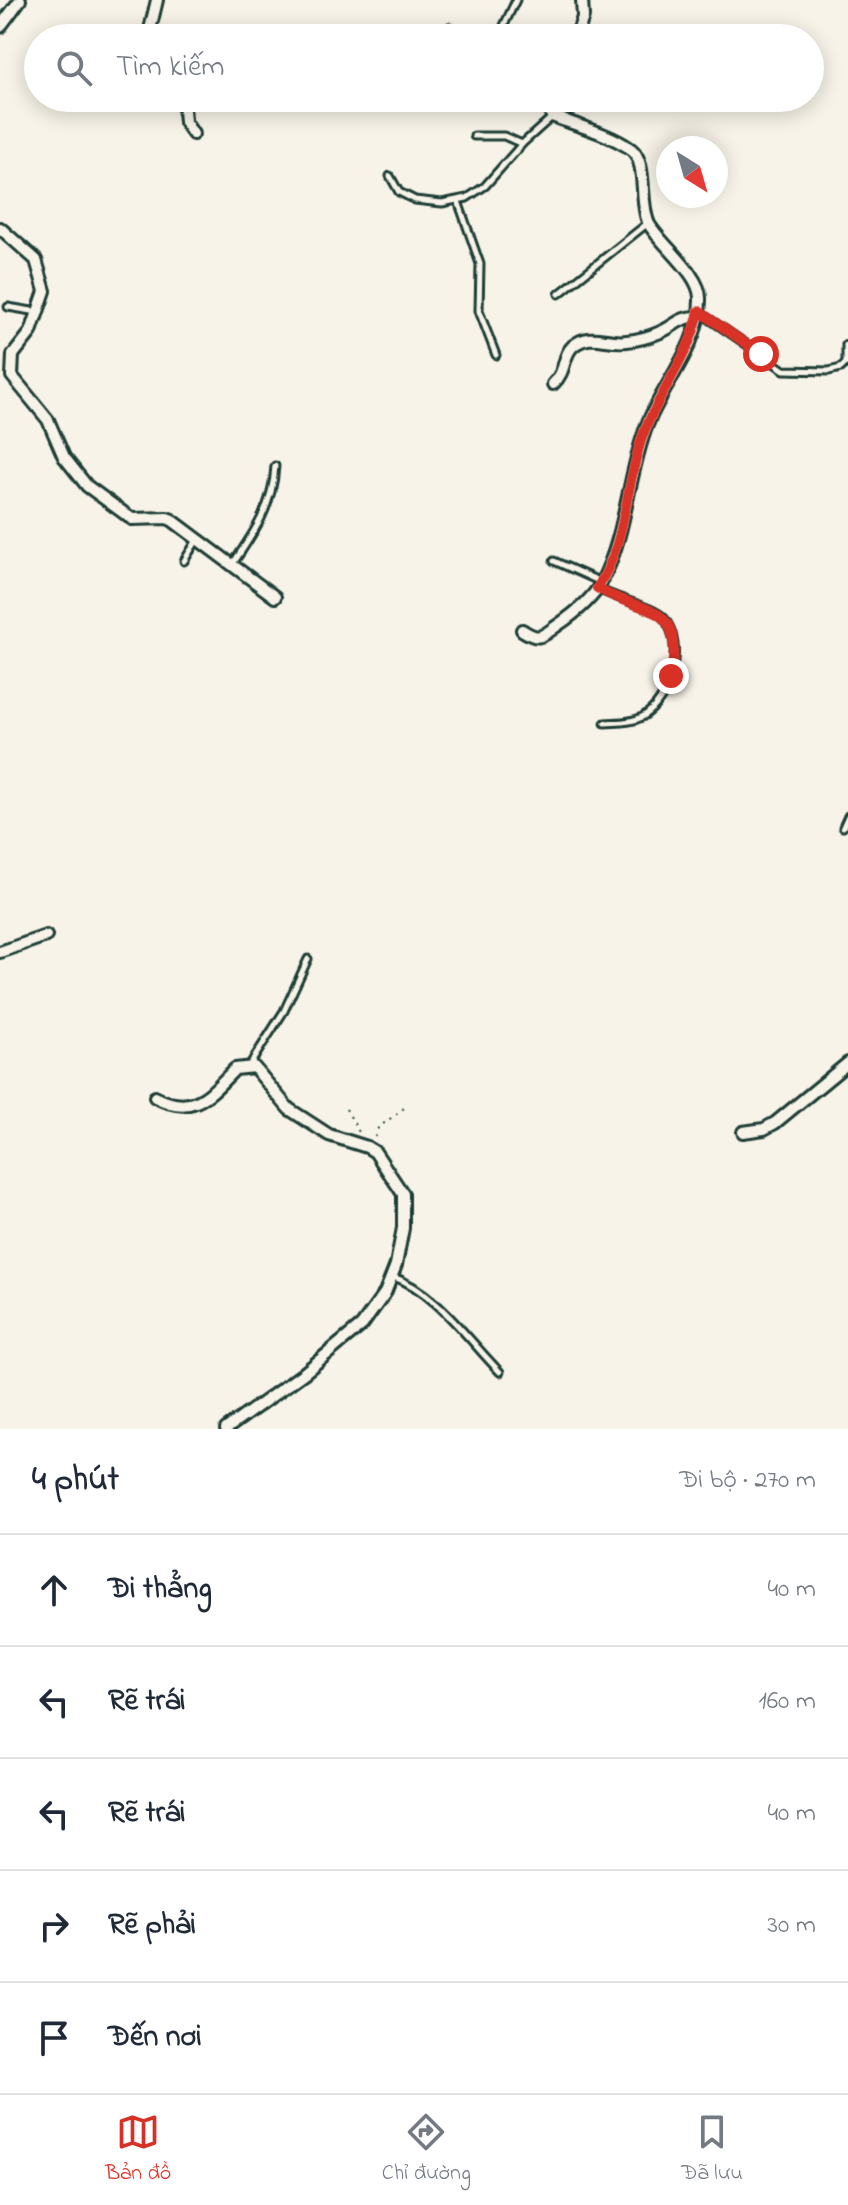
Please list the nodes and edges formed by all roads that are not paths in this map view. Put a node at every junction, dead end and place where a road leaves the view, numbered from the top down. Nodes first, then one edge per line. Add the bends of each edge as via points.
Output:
1 (20, 0) edge
2 (157, 0) edge
3 (516, 0) edge
4 (582, 0) edge
5 (151, 24) edge
6 (505, 24) edge
7 (581, 24) edge
8 (0, 27) edge
9 (184, 112) edge
10 (550, 112) edge
11 (552, 116) junction
12 (193, 134) dead end
13 (474, 136) dead end
14 (522, 144) junction
15 (390, 176) dead end
16 (458, 201) junction
17 (649, 222) junction
18 (0, 228) edge
19 (559, 294) dead end
20 (8, 307) dead end
21 (39, 312) junction
22 (698, 314) junction
23 (846, 345) dead end
24 (496, 355) dead end
25 (553, 384) dead end
26 (275, 466) dead end
27 (198, 539) junction
28 (184, 561) dead end
29 (554, 561) dead end
30 (232, 565) junction
31 (599, 585) junction
32 (275, 597) dead end
33 (522, 630) dead end
34 (605, 723) dead end
35 (848, 816) edge
36 (843, 827) dead end
37 (46, 936) dead end
38 (0, 952) edge
39 (308, 959) dead end
40 (848, 1063) edge
41 (249, 1066) junction
42 (155, 1097) dead end
43 (743, 1132) dead end
44 (391, 1276) junction
45 (500, 1372) dead end
46 (226, 1429) edge

1 - 8 street
2 - 5 street
3 - 6 lane
4 - 7 street
9 - 12 street
10 - 11 street
11 - 14 lane
11 - 17 street via 632,150 640,163
13 - 14 lane via 504,136
14 - 16 lane via 485,186
15 - 16 lane via 399,192 415,200
16 - 24 lane via 480,264 479,311
17 - 19 lane
17 - 22 street via 700,290
18 - 21 street via 40,268 45,291
20 - 21 lane
21 - 27 street via 13,355 12,376 52,426 69,464 87,486 132,519 167,518
22 - 23 lane via 784,370 841,368
22 - 25 street via 629,341 581,341 568,352 563,374
22 - 31 street via 689,345 642,438 622,523
26 - 30 lane via 265,516
27 - 28 lane
27 - 30 street
29 - 31 lane
30 - 32 street
31 - 33 street via 582,606 541,637
31 - 34 lane via 665,619 675,656 659,701 644,716
35 - 36 lane
37 - 38 street
39 - 41 lane via 284,1011
40 - 43 street via 775,1123
41 - 42 street via 235,1069 195,1104 169,1104
41 - 44 street via 289,1109 329,1135 371,1149 400,1187 403,1228
44 - 45 lane via 416,1287
44 - 46 street via 362,1325

